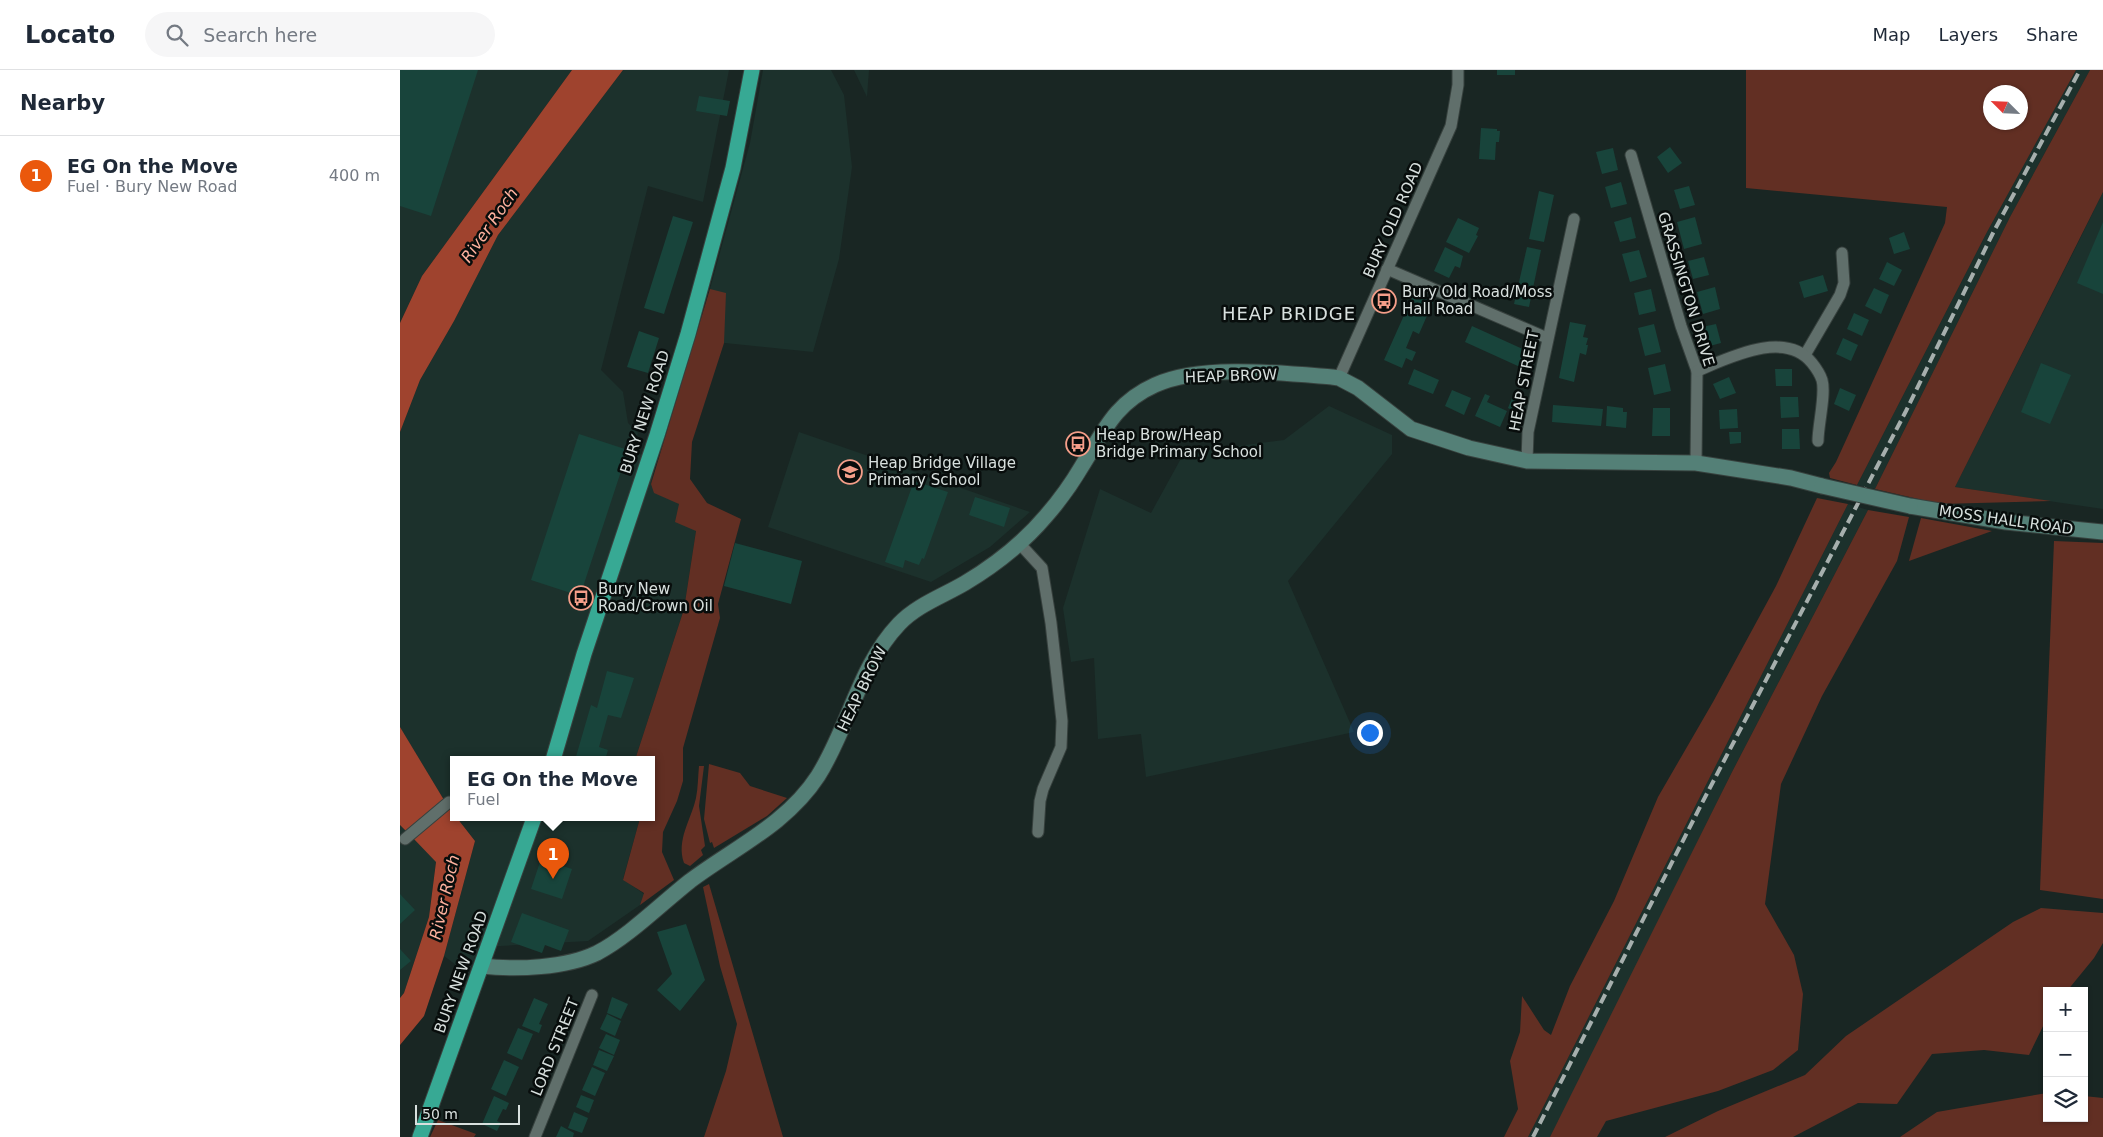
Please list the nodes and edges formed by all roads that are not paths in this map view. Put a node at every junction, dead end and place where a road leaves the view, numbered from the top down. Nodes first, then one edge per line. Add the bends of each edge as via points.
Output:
1 (752, 70) edge
2 (1458, 70) edge
3 (1631, 155) dead end
4 (1574, 219) dead end
5 (1842, 252) dead end
6 (1388, 269) junction
7 (1547, 338) junction
8 (1805, 355) junction
9 (1697, 371) junction
10 (1339, 378) junction
11 (1818, 441) dead end
12 (1527, 461) junction
13 (1696, 463) junction
14 (2103, 532) edge
15 (1018, 543) junction
16 (554, 756) edge
17 (449, 802) dead end
18 (533, 821) edge
19 (1038, 832) dead end
20 (406, 839) dead end
21 (482, 966) junction
22 (592, 995) dead end
23 (420, 1137) edge
24 (535, 1137) edge

1 - 16 highway, BURY NEW ROAD via 733,168 688,334
2 - 6 street, BURY OLD ROAD via 1451,126
3 - 9 street, GRASSINGTON DRIVE
4 - 7 street, HEAP STREET
5 - 8 street via 1844,283 1840,295
6 - 7 street
6 - 10 street, BURY OLD ROAD
7 - 12 street, HEAP STREET via 1528,432
8 - 9 street via 1786,348 1758,349 1745,351
8 - 11 street via 1822,380
9 - 13 street, GRASSINGTON DRIVE
10 - 12 street, MOSS HALL ROAD via 1358,388 1411,429 1468,448
10 - 15 street, HEAP BROW via 1263,372 1204,374 1167,379 1139,392 1109,420 1065,492
12 - 13 street, MOSS HALL ROAD
13 - 14 street, MOSS HALL ROAD, bridge via 1790,478 1910,506 2006,522
15 - 19 street via 1042,568 1062,721 1061,747 1040,801
15 - 21 street, HEAP BROW via 995,563 926,603 900,623 873,660 832,752 816,779 776,822 690,881 598,952 558,964
17 - 20 street
18 - 21 highway, BURY NEW ROAD
21 - 23 highway, BURY NEW ROAD
22 - 24 street, LORD STREET

